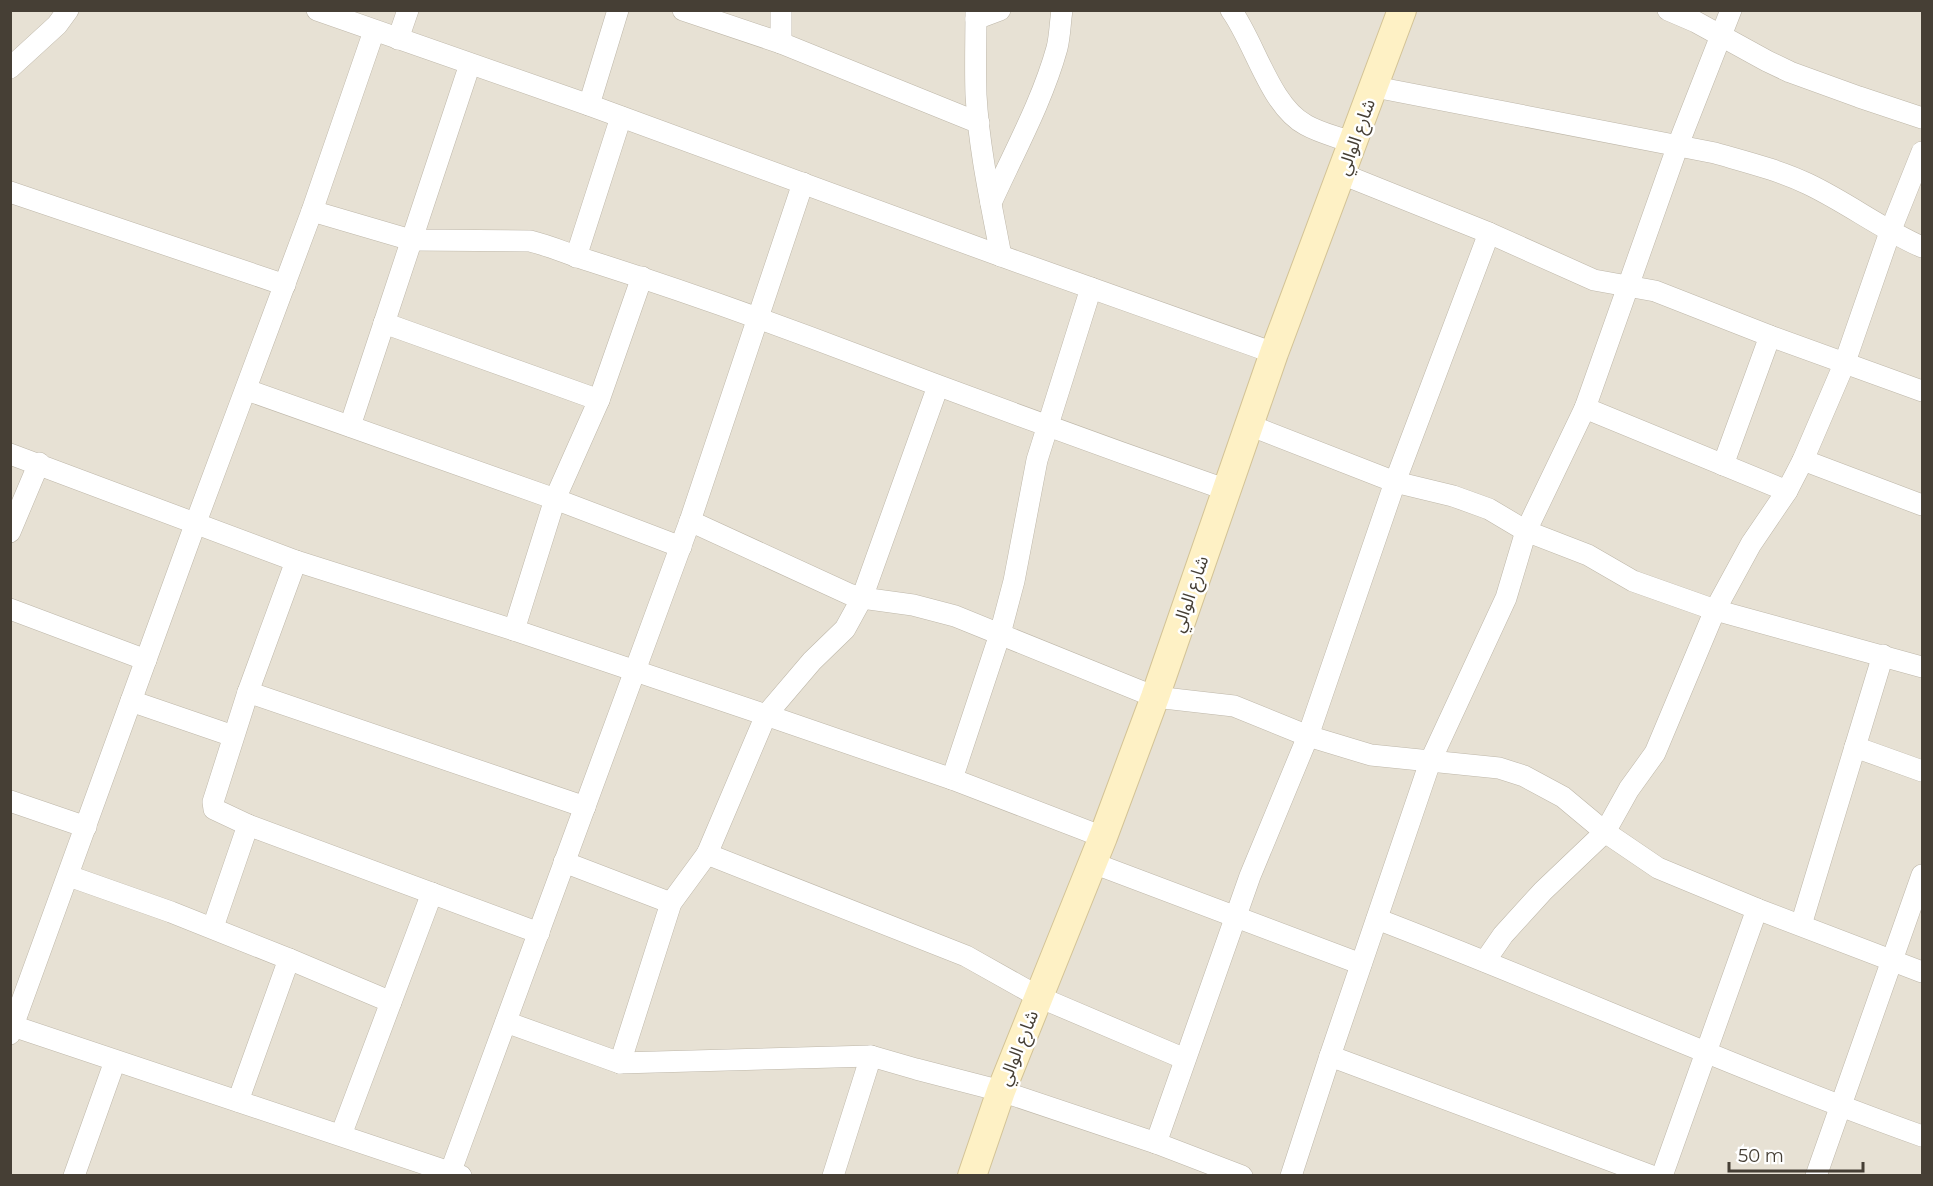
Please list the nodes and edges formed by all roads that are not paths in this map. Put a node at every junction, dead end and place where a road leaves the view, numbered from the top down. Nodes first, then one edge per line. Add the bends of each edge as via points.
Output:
1 (68, 10) edge
2 (318, 10) edge
3 (408, 10) edge
4 (618, 10) edge
5 (683, 10) edge
6 (781, 10) edge
7 (1000, 10) edge
8 (1062, 10) edge
9 (1231, 10) edge
10 (1402, 10) edge
11 (1668, 10) edge
12 (1731, 10) edge
13 (976, 15) edge
14 (374, 31) junction
15 (1721, 35) junction
16 (398, 39) junction
17 (781, 43) junction
18 (470, 64) junction
19 (10, 68) edge
20 (1374, 87) junction
21 (589, 105) junction
22 (621, 117) junction
23 (1923, 118) edge
24 (978, 123) junction
25 (1353, 143) junction
26 (1677, 145) junction
27 (1923, 152) edge
28 (1342, 174) junction
29 (803, 183) junction
30 (10, 192) edge
31 (991, 203) junction
32 (312, 211) junction
33 (1890, 232) junction
34 (1489, 233) junction
35 (411, 240) junction
36 (1923, 247) edge
37 (1001, 256) junction
38 (576, 257) junction
39 (642, 278) junction
40 (285, 285) junction
41 (1627, 285) junction
42 (1091, 288) junction
43 (758, 317) junction
44 (384, 323) junction
45 (1770, 336) junction
46 (1274, 353) junction
47 (1845, 362) junction
48 (938, 386) junction
49 (247, 390) junction
50 (1923, 391) edge
51 (599, 400) junction
52 (1585, 408) junction
53 (1047, 425) junction
54 (1249, 425) junction
55 (350, 426) junction
56 (10, 454) edge
57 (1803, 460) junction
58 (39, 463) junction
59 (1723, 465) junction
60 (1395, 482) junction
61 (1227, 490) junction
62 (1786, 491) junction
63 (555, 499) junction
64 (1923, 505) edge
65 (690, 521) junction
66 (196, 522) junction
67 (1526, 531) junction
68 (10, 532) edge
69 (681, 547) junction
70 (296, 561) junction
71 (862, 598) junction
72 (10, 609) edge
73 (1715, 610) junction
74 (514, 630) junction
75 (1000, 634) junction
76 (1883, 655) junction
77 (146, 660) junction
78 (1923, 666) edge
79 (635, 671) junction
80 (248, 692) junction
81 (1155, 697) junction
82 (131, 701) junction
83 (766, 715) junction
84 (233, 736) junction
85 (1308, 736) junction
86 (1855, 747) junction
87 (1430, 762) junction
88 (1923, 771) edge
89 (952, 779) junction
90 (10, 801) edge
91 (585, 807) junction
92 (248, 825) junction
93 (86, 827) junction
94 (1605, 832) junction
95 (1098, 850) junction
96 (707, 854) junction
97 (564, 862) junction
98 (1923, 875) edge
99 (69, 876) junction
100 (432, 893) junction
101 (671, 903) junction
102 (1757, 909) junction
103 (1235, 917) junction
104 (1377, 919) junction
105 (1801, 925) junction
106 (213, 927) junction
107 (539, 933) junction
108 (289, 959) junction
109 (1485, 961) junction
110 (1892, 961) junction
111 (1361, 964) junction
112 (1923, 972) edge
113 (1039, 996) junction
114 (391, 1002) junction
115 (506, 1022) junction
116 (12, 1028) edge
117 (1706, 1053) junction
118 (871, 1056) junction
119 (1330, 1056) junction
120 (1185, 1059) junction
121 (115, 1060) junction
122 (620, 1063) junction
123 (1001, 1091) junction
124 (238, 1101) junction
125 (1841, 1107) junction
126 (341, 1136) junction
127 (1923, 1136) edge
128 (1156, 1143) junction
129 (453, 1174) edge
130 (74, 1176) edge
131 (833, 1176) edge
132 (972, 1176) edge
133 (1242, 1176) edge
134 (1291, 1176) edge
135 (1652, 1176) edge
136 (1662, 1176) edge
137 (1816, 1176) edge

1 - 19 street
2 - 14 street
3 - 16 street
4 - 21 street
5 - 17 street
6 - 17 street
7 - 13 street
8 - 31 street via 1058,46
9 - 25 street via 1290,113 1305,125
10 - 20 main road, شارع الوالي
11 - 15 street
12 - 15 street
13 - 24 street
14 - 16 street
14 - 32 street
15 - 23 street via 1790,72
15 - 26 street
16 - 18 street
17 - 24 street
18 - 21 street
18 - 35 street
20 - 25 main road, شارع الوالي
20 - 26 street
21 - 22 street
22 - 29 street
22 - 38 street
24 - 31 street
25 - 28 main road, شارع الوالي
26 - 33 street via 1743,161 1808,184
26 - 41 street
27 - 33 street
28 - 34 street
28 - 46 main road, شارع الوالي
29 - 37 street
29 - 43 street
30 - 40 street
31 - 37 street
32 - 35 street
32 - 40 street
33 - 36 street
33 - 47 street
34 - 41 street via 1594,280
34 - 60 street
35 - 38 street via 530,241
35 - 44 street
37 - 42 street
38 - 39 street
39 - 43 street
39 - 51 street
40 - 49 street
41 - 45 street via 1667,295
41 - 52 street
42 - 46 street
42 - 53 street
43 - 48 street
43 - 65 street
44 - 51 street
44 - 55 street
45 - 47 street
45 - 59 street
46 - 54 main road, شارع الوالي
47 - 50 street
47 - 57 street
48 - 53 street
48 - 71 street
49 - 55 street
49 - 66 street
51 - 63 street
52 - 59 street
52 - 67 street
53 - 61 street
53 - 75 street
54 - 60 street
54 - 61 main road, شارع الوالي
55 - 63 street
56 - 58 street
57 - 62 street
57 - 64 street
58 - 66 street
58 - 68 street
59 - 62 street
60 - 67 street via 1489,509
60 - 85 street
61 - 81 main road, شارع الوالي
62 - 73 street
63 - 69 street
63 - 74 street
65 - 69 street
65 - 71 street
66 - 70 street
66 - 77 street
67 - 73 street via 1588,555 1633,581
67 - 87 street via 1506,598
69 - 79 street
70 - 74 street
70 - 80 street
71 - 75 street via 946,613
71 - 83 street via 845,629
72 - 77 street
73 - 76 street
73 - 94 street via 1655,753
74 - 79 street
75 - 81 street
75 - 89 street
76 - 78 street
76 - 86 street
77 - 82 street
79 - 83 street
79 - 91 street
80 - 84 street
80 - 91 street
81 - 85 street via 1234,706
81 - 95 main road, شارع الوالي
82 - 84 street
82 - 93 street
83 - 89 street
83 - 96 street
84 - 92 street via 214,808
85 - 87 street via 1371,755
85 - 103 street
86 - 88 street
86 - 105 street
87 - 94 street via 1499,768 1524,776 1563,797
87 - 104 street
89 - 95 street
90 - 93 street
91 - 97 street
92 - 100 street
92 - 106 street
93 - 99 street
94 - 102 street via 1658,868
94 - 109 street via 1543,891
95 - 103 street
95 - 113 main road, شارع الوالي
96 - 101 street
96 - 113 street via 966,956
97 - 101 street
97 - 107 street
98 - 110 street
99 - 106 street
99 - 116 street
100 - 107 street
100 - 114 street
101 - 122 street
102 - 105 street
102 - 117 street
103 - 111 street
103 - 120 street
104 - 109 street
104 - 111 street
105 - 110 street
106 - 108 street
107 - 115 street
108 - 114 street
108 - 124 street
109 - 117 street
110 - 112 street
110 - 125 street
111 - 119 street
113 - 120 street
113 - 123 main road, شارع الوالي
114 - 126 street
115 - 122 street
115 - 129 street
116 - 121 street
117 - 125 street
117 - 136 street
118 - 122 street
118 - 123 street
118 - 131 street
119 - 134 street
119 - 135 street
120 - 128 street
121 - 124 street
121 - 130 street
123 - 128 street
123 - 132 main road, شارع الوالي
124 - 126 street
125 - 127 street
125 - 137 street
126 - 129 street
128 - 133 street

